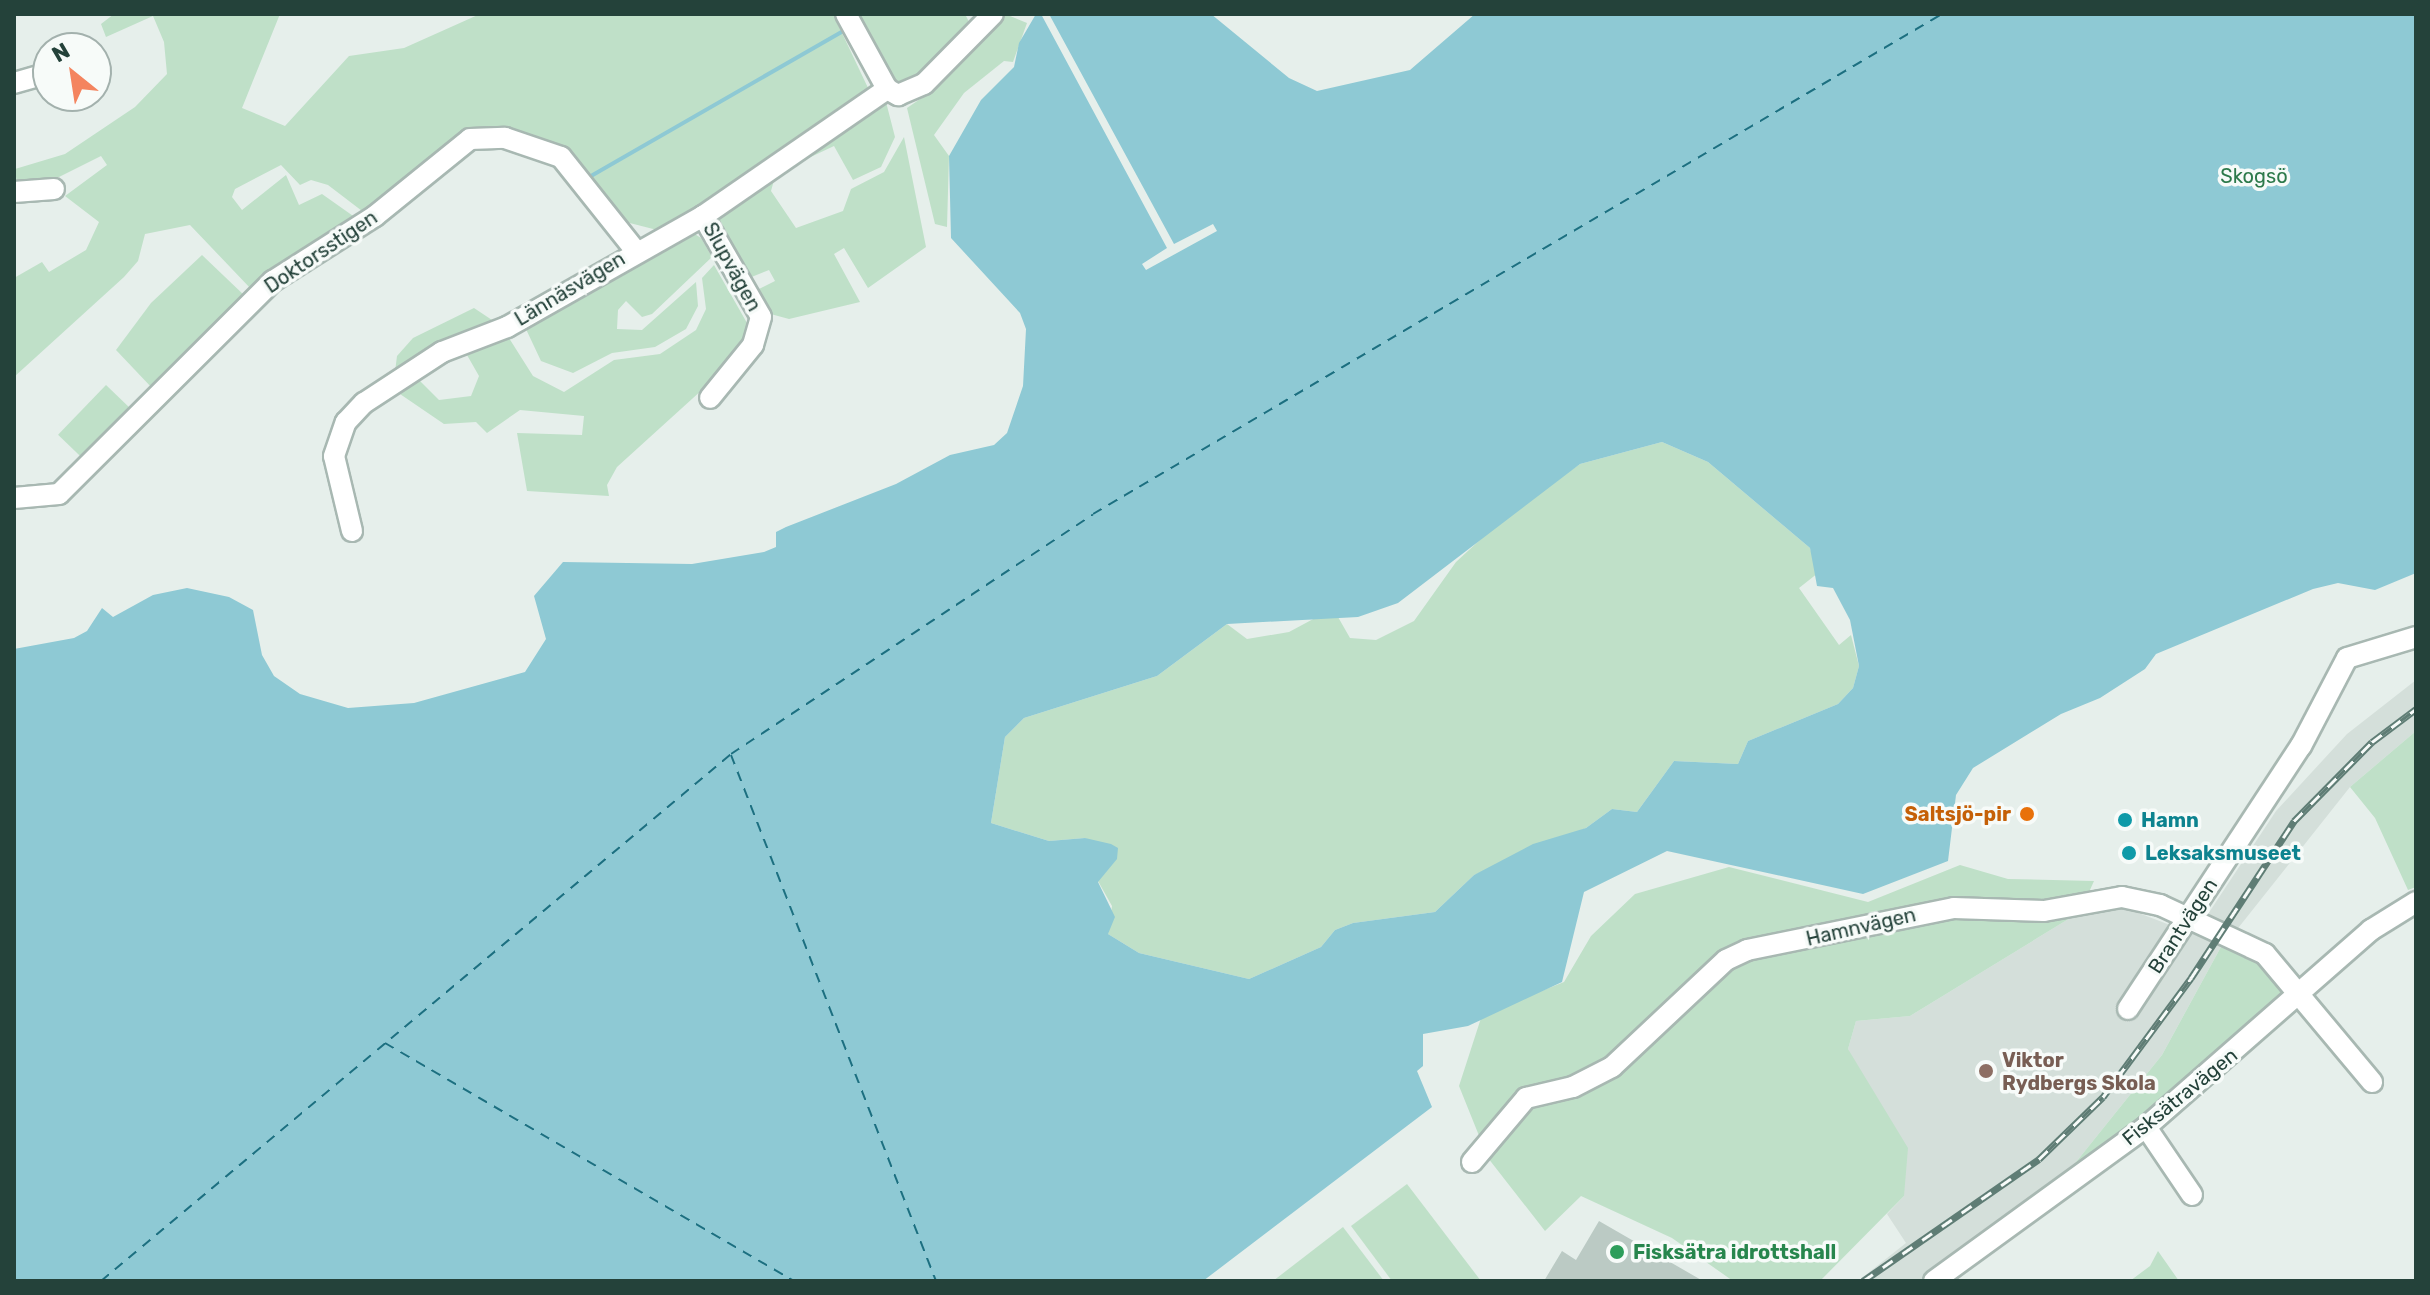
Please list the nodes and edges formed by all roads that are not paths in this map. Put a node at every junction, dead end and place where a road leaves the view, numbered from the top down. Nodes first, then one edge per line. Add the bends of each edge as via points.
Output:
1 (846, 14) edge
2 (993, 14) edge
3 (887, 89) junction
4 (54, 189) dead end
5 (14, 192) edge
6 (703, 216) junction
7 (635, 250) junction
8 (710, 398) dead end
9 (14, 498) edge
10 (352, 531) dead end
11 (2416, 637) edge
12 (2416, 902) edge
13 (2190, 919) junction
14 (2303, 993) junction
15 (2128, 1009) dead end
16 (2372, 1082) dead end
17 (2146, 1127) junction
18 (1472, 1162) dead end
19 (2192, 1195) dead end
20 (1934, 1281) edge

1 - 3 street
2 - 3 street via 924,84 898,95
3 - 6 street, Lännäsvägen
4 - 5 street
6 - 7 street, Lännäsvägen
6 - 8 street, Slupvägen via 761,317 753,345
7 - 9 street, Doktorsstigen via 561,157 505,138 470,139 375,216 273,281 59,494
7 - 10 street, Lännäsvägen via 507,327 442,352 354,411 334,456
11 - 13 street, Brantvägen via 2347,658 2301,746 2262,798
12 - 14 street, Fisksätravägen via 2371,930
13 - 14 street, Hamnvägen via 2265,954
13 - 15 street, Brantvägen
13 - 18 street, Hamnvägen via 2142,898 2086,899 2044,911 1954,908 1747,950 1707,976 1612,1067 1573,1087 1526,1098
14 - 16 street, Hamnvägen
14 - 17 street, Fisksätravägen
17 - 19 street
17 - 20 street, Fisksätravägen

